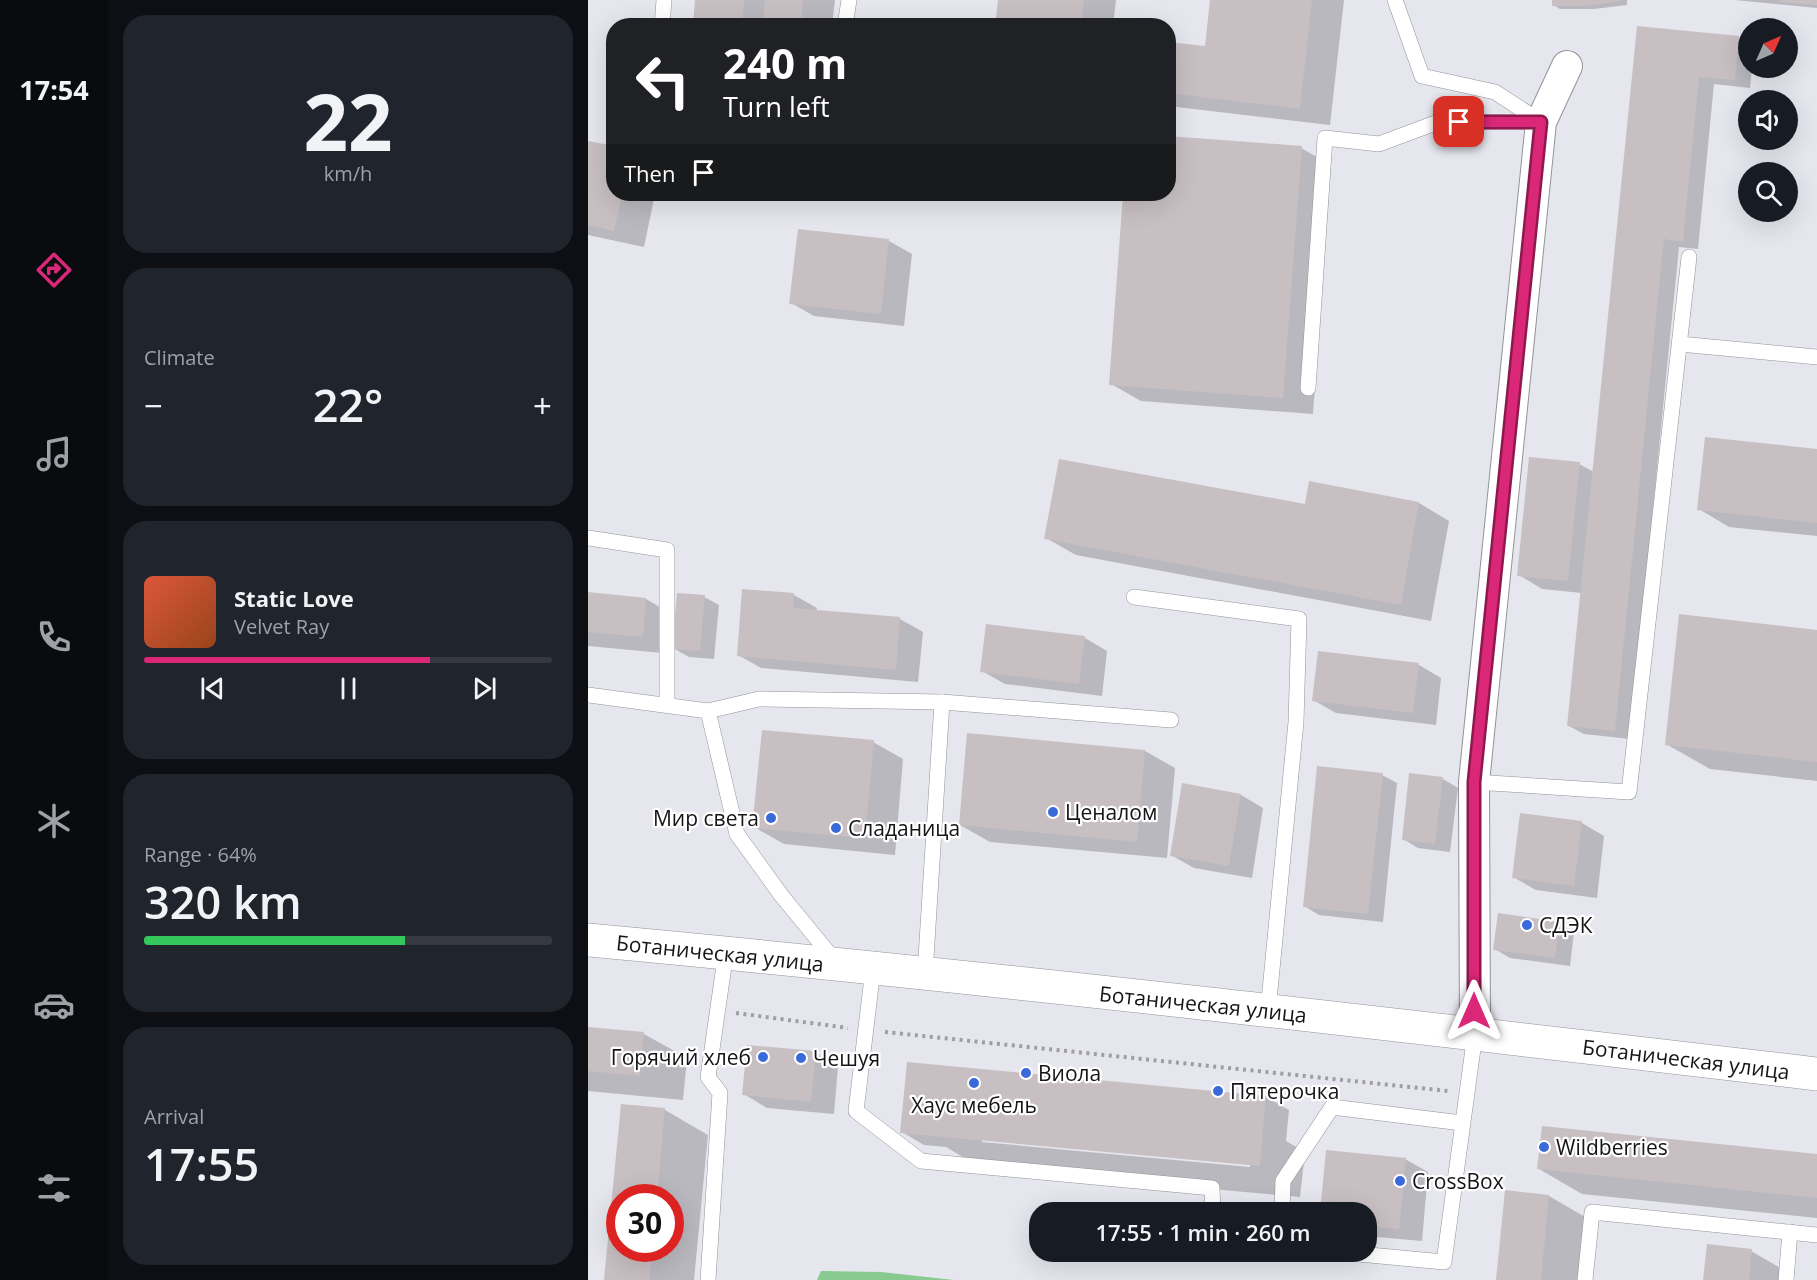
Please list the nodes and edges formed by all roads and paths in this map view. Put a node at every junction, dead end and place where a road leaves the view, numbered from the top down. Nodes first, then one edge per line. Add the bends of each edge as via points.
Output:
1 (664, 0) edge
2 (849, 0) edge
3 (1395, 0) edge
4 (663, 18) edge
5 (846, 18) edge
6 (1567, 66) dead end
7 (1541, 122) junction
8 (1689, 257) dead end
9 (1680, 344) junction
10 (1817, 357) edge
11 (1308, 388) dead end
12 (588, 537) edge
13 (1134, 597) dead end
14 (588, 695) edge
15 (942, 702) junction
16 (667, 705) junction
17 (708, 711) junction
18 (1171, 720) dead end
19 (1474, 782) junction
20 (588, 940) edge
21 (726, 952) junction
22 (838, 964) junction
23 (873, 969) junction
24 (925, 974) junction
25 (718, 1010) junction
26 (1268, 1011) junction
27 (866, 1030) junction
28 (1474, 1034) junction
29 (1817, 1074) edge
30 (1467, 1093) junction
31 (1462, 1123) junction
32 (1213, 1202) edge
33 (1282, 1202) edge
34 (1790, 1232) junction
35 (1817, 1235) edge
36 (1377, 1256) edge
37 (708, 1280) edge
38 (1585, 1280) edge
39 (1785, 1280) edge

1 - 4 lane
2 - 5 lane
3 - 7 lane via 1422,76 1495,92
6 - 7 street
7 - 11 lane via 1438,122 1379,144 1325,138
7 - 19 street
8 - 9 lane
9 - 10 lane
9 - 19 lane via 1629,792
12 - 16 lane via 667,550
13 - 26 lane via 1299,619 1296,722
14 - 16 lane
15 - 17 lane via 759,699
15 - 18 lane
15 - 24 lane
16 - 17 lane
17 - 22 lane via 737,834
19 - 28 street
20 - 21 street, Ботаническая улица
21 - 22 street, Ботаническая улица
21 - 25 lane
22 - 23 street, Ботаническая улица
23 - 24 street, Ботаническая улица
23 - 27 lane
24 - 26 street, Ботаническая улица
25 - 27 path
25 - 37 lane via 708,1077 720,1093
26 - 28 street, Ботаническая улица
27 - 30 path
27 - 32 lane via 856,1111 921,1161 1212,1188
28 - 29 street, Ботаническая улица
28 - 30 lane
30 - 31 lane
31 - 33 lane via 1332,1107 1283,1181
31 - 36 lane via 1444,1262
34 - 35 lane
34 - 38 lane via 1592,1212
34 - 39 lane

